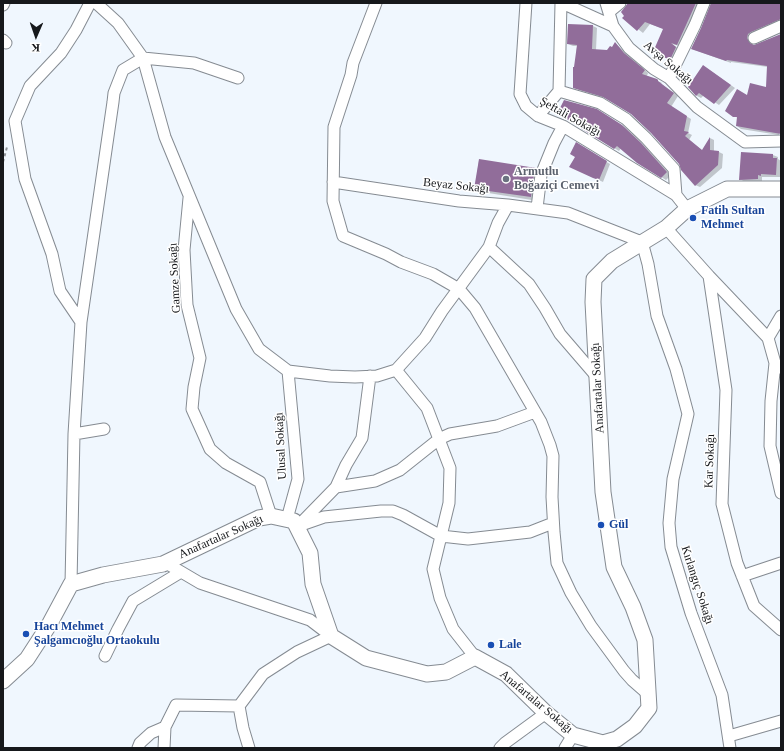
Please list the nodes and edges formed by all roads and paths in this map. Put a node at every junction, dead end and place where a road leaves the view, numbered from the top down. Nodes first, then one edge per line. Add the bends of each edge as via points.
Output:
1 (90, 3) edge
2 (96, 3) edge
3 (376, 3) edge
4 (526, 3) edge
5 (562, 3) edge
6 (620, 3) edge
7 (704, 3) edge
8 (608, 8) edge
9 (613, 26) junction
10 (781, 26) edge
11 (754, 38) dead end
12 (143, 58) junction
13 (238, 78) dead end
14 (668, 78) junction
15 (559, 91) junction
16 (538, 116) junction
17 (563, 126) junction
18 (781, 141) edge
19 (333, 182) junction
20 (781, 189) edge
21 (676, 195) junction
22 (190, 196) junction
23 (508, 204) junction
24 (537, 208) junction
25 (687, 209) junction
26 (666, 228) junction
27 (642, 242) junction
28 (489, 247) junction
29 (710, 276) junction
30 (459, 289) junction
31 (781, 316) edge
32 (81, 322) junction
33 (768, 338) junction
34 (778, 365) edge
35 (396, 370) junction
36 (288, 371) junction
37 (370, 376) junction
38 (597, 377) junction
39 (535, 412) junction
40 (104, 429) dead end
41 (74, 434) junction
42 (439, 439) junction
43 (336, 487) junction
44 (781, 493) edge
45 (271, 516) junction
46 (292, 523) junction
47 (553, 523) junction
48 (441, 536) junction
49 (166, 563) junction
50 (781, 563) edge
51 (181, 572) junction
52 (742, 576) junction
53 (71, 584) junction
54 (781, 630) edge
55 (331, 636) junction
56 (106, 656) dead end
57 (475, 657) junction
58 (3, 681) edge
59 (648, 694) junction
60 (239, 706) junction
61 (546, 713) junction
62 (781, 721) edge
63 (164, 727) junction
64 (573, 735) junction
65 (729, 736) junction
66 (613, 744) edge
67 (138, 748) edge
68 (164, 748) edge
69 (249, 748) edge
70 (500, 748) edge
71 (566, 748) edge
72 (730, 748) edge

1 - 32 street via 61,53 30,86 15,121 25,179 52,254 60,291
2 - 12 street via 118,24
3 - 19 street via 353,63 334,127
4 - 16 street, Şeftali Sokağı via 520,94 526,106
5 - 9 street, Avşa Sokağı
5 - 15 street
6 - 8 street
7 - 14 street
8 - 9 street
9 - 14 street, Avşa Sokağı via 630,48
10 - 11 street
12 - 13 street via 194,62
12 - 22 street via 165,137
12 - 32 street via 123,70 114,94
14 - 18 street, Avşa Sokağı via 697,107 745,142
15 - 16 street
15 - 21 street via 600,103 626,119 674,169
16 - 17 street, Şeftali Sokağı
17 - 21 street, Şeftali Sokağı
17 - 24 street via 541,175
19 - 23 street, Beyaz Sokağı via 459,201
19 - 30 street via 332,201 343,236 433,274
20 - 25 main road, Anafartalar Sokağı via 727,189
21 - 25 street, Şeftali Sokağı
22 - 36 street via 236,309 259,349
22 - 45 street, Gamze Sokağı via 184,250 187,305 200,358 192,409 210,449 226,463 260,482
23 - 24 street, Beyaz Sokağı
23 - 28 street
24 - 27 street, Beyaz Sokağı via 568,213
25 - 26 main road, Anafartalar Sokağı
26 - 27 main road, Anafartalar Sokağı
26 - 29 street
27 - 38 main road, Anafartalar Sokağı via 612,261 594,279
27 - 65 street, Kırlangıç Sokağı via 657,316 676,369 688,414 673,479 669,523 671,547 691,613 722,695
28 - 30 street
28 - 38 street via 529,284 560,334
29 - 33 street
29 - 52 street, Kar Sokağı via 726,390 722,504
30 - 35 street via 425,338
30 - 39 street via 475,308
31 - 33 street
32 - 41 street
33 - 34 street
34 - 44 street via 771,401 770,446
35 - 37 street
35 - 42 street via 427,408
36 - 37 street via 330,376
36 - 46 street, Ulusal Sokağı via 298,479
37 - 43 street via 362,438
38 - 59 main road, Anafartalar Sokağı via 603,492 614,567 645,640
39 - 42 street via 498,426 450,434
39 - 47 street via 553,456
40 - 41 street
41 - 53 street
42 - 43 street via 400,470 375,481
42 - 48 street via 450,468 449,503
43 - 46 street
45 - 46 main road, Anafartalar Sokağı
45 - 49 main road, Anafartalar Sokağı via 259,518
46 - 48 street via 324,517 393,512
46 - 55 main road via 310,553 313,584
47 - 48 street via 530,532 468,539
47 - 59 street via 557,563 570,593 624,671
48 - 57 street via 434,569 440,598 453,629
49 - 51 street
49 - 53 main road, Anafartalar Sokağı
50 - 52 street
51 - 55 street via 200,583 310,620
51 - 56 street via 133,601
52 - 54 street, Kar Sokağı via 754,606
53 - 58 main road via 27,659
55 - 57 main road via 366,658 427,674 446,672
55 - 60 street via 297,652 263,674
57 - 61 main road, Anafartalar Sokağı via 506,674
59 - 66 main road, Anafartalar Sokağı via 649,708 635,726
60 - 63 street via 176,705
60 - 69 street
61 - 64 main road, Anafartalar Sokağı
61 - 70 street
62 - 65 street
63 - 67 street via 151,733
63 - 68 street
64 - 66 main road, Anafartalar Sokağı
64 - 71 street
65 - 72 street, Kırlangıç Sokağı

